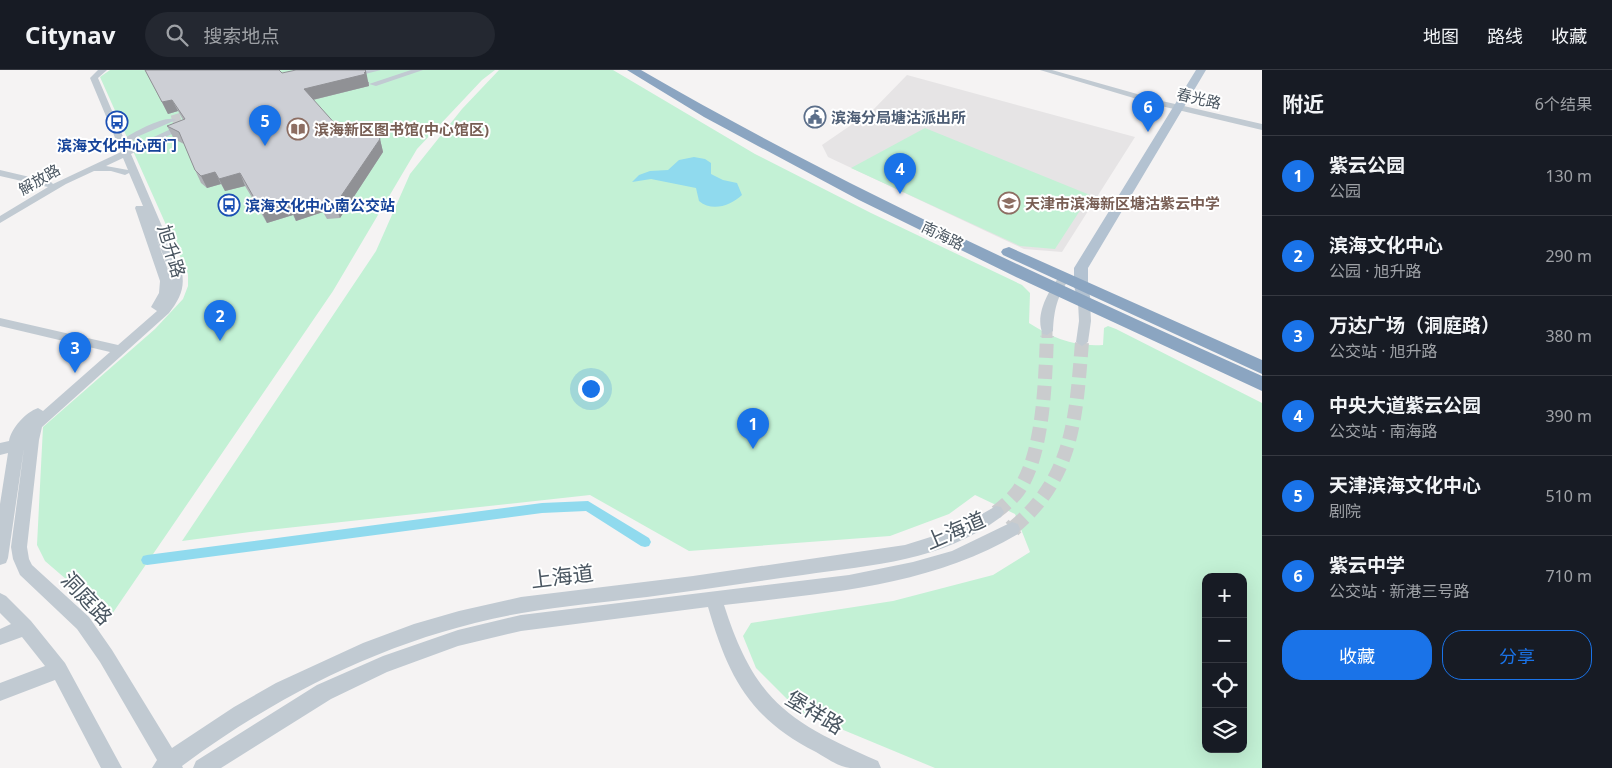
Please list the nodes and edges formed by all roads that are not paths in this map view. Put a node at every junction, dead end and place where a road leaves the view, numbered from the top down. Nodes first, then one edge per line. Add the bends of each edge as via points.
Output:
1 (98, 70) edge
2 (103, 70) edge
3 (377, 70) edge
4 (390, 70) edge
5 (408, 70) edge
6 (419, 70) edge
7 (633, 70) edge
8 (650, 70) edge
9 (1044, 70) edge
10 (1051, 70) edge
11 (1192, 70) edge
12 (1201, 70) edge
13 (367, 78) junction
14 (1175, 105) junction
15 (1262, 126) edge
16 (120, 150) junction
17 (125, 172) junction
18 (0, 173) edge
19 (76, 176) junction
20 (48, 184) junction
21 (0, 211) edge
22 (0, 220) edge
23 (1059, 284) junction
24 (1082, 294) junction
25 (0, 322) edge
26 (1047, 332) tunnel mouth
27 (1082, 342) tunnel mouth
28 (116, 349) junction
29 (1262, 368) edge
30 (1262, 384) edge
31 (0, 449) edge
32 (19, 449) edge
33 (996, 512) tunnel mouth
34 (1012, 530) tunnel mouth
35 (0, 558) edge
36 (714, 599) junction
37 (0, 601) edge
38 (25, 627) junction
39 (0, 637) edge
40 (59, 669) junction
41 (0, 692) edge
42 (168, 766) edge
43 (112, 768) edge
44 (203, 768) edge
45 (871, 768) edge

1 - 16 street, 旭升路 via 88,78
2 - 16 street, 旭升路 via 94,78
3 - 13 street
4 - 13 street
5 - 13 street
6 - 13 street
7 - 23 highway, 南海路 via 698,109 863,196
8 - 23 highway, 南海路 via 725,113
9 - 14 street, 春光路
10 - 14 street, 春光路
11 - 14 main road
12 - 14 main road
14 - 15 street, 春光路
14 - 23 main road
14 - 24 main road via 1081,268
16 - 16 street via 175,127 136,134
16 - 17 street, 旭升路
16 - 19 street, 解放路
16 - 20 street, 解放路
16 - 28 street, 旭升路 via 176,273 178,285 165,310
17 - 19 street via 104,168
17 - 28 street, 旭升路 via 165,276 166,288 154,310
18 - 20 street
19 - 22 street, 解放路
20 - 21 street, 解放路
23 - 24 highway, 南海路
23 - 26 street via 1048,303
24 - 27 street
24 - 29 highway, 南海路
24 - 30 highway, 南海路
25 - 28 street
28 - 32 street, 旭升路 via 28,422 19,433
31 - 32 street
32 - 35 street
32 - 42 street, 洞庭路 via 19,547 26,570 83,623 106,656
33 - 42 street, 上海道 via 961,534 894,553 706,582 507,607 448,622 381,644 315,672 228,723
34 - 36 street, 上海道 via 972,552 924,569
36 - 44 street, 上海道 via 521,623 458,638 383,665 324,692
36 - 45 street, 堡祥路 via 739,670 769,711 792,730
37 - 38 street
38 - 39 street
38 - 40 street
40 - 41 street
40 - 43 street

